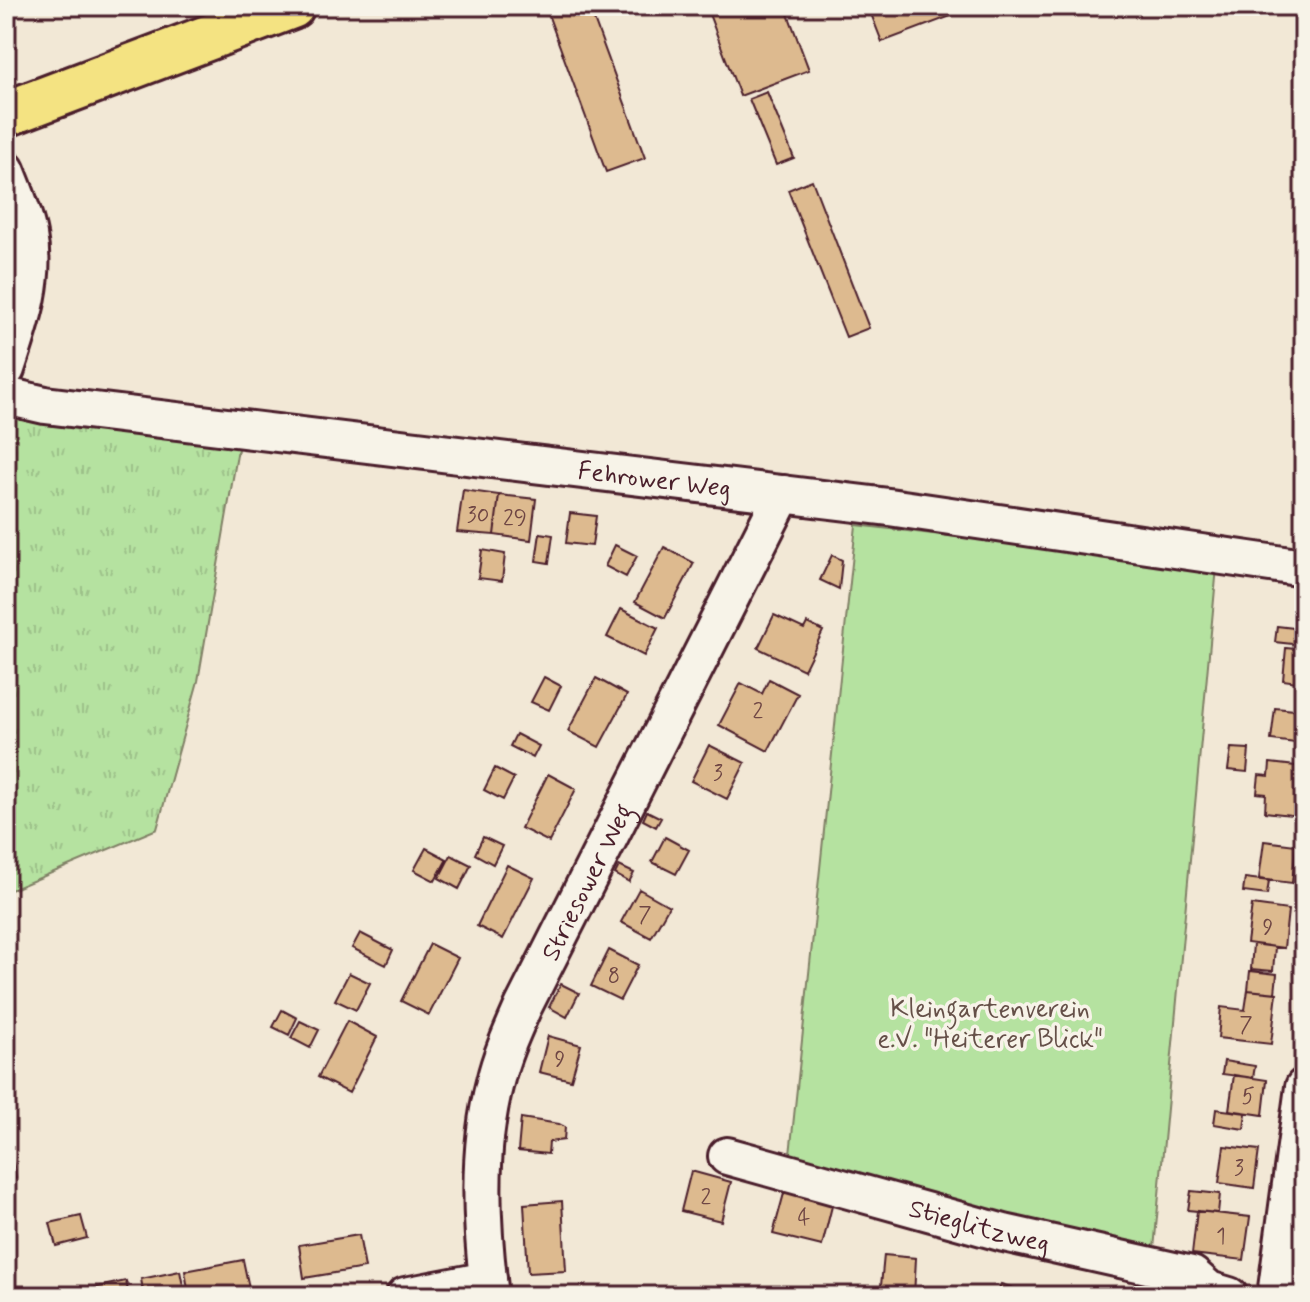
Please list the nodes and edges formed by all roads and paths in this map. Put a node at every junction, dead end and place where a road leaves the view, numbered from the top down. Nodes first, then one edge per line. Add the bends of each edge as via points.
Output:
1 (292, 6) edge
2 (6, 114) edge
3 (6, 170) edge
4 (6, 369) edge
5 (6, 396) edge
6 (783, 494) junction
7 (1304, 568) edge
8 (1304, 1087) edge
9 (727, 1156) dead end
10 (489, 1288) edge
11 (1216, 1294) edge
12 (405, 1296) edge
13 (1276, 1296) edge

1 - 2 main road
3 - 4 street via 28,235 31,270 26,308
5 - 6 street, Fehrower Weg via 60,407
6 - 7 street, Fehrower Weg
6 - 10 street, Striesower Weg via 503,1054 482,1178
8 - 13 street
9 - 11 street, Stieglitzweg via 1004,1233 1192,1275
10 - 12 street

